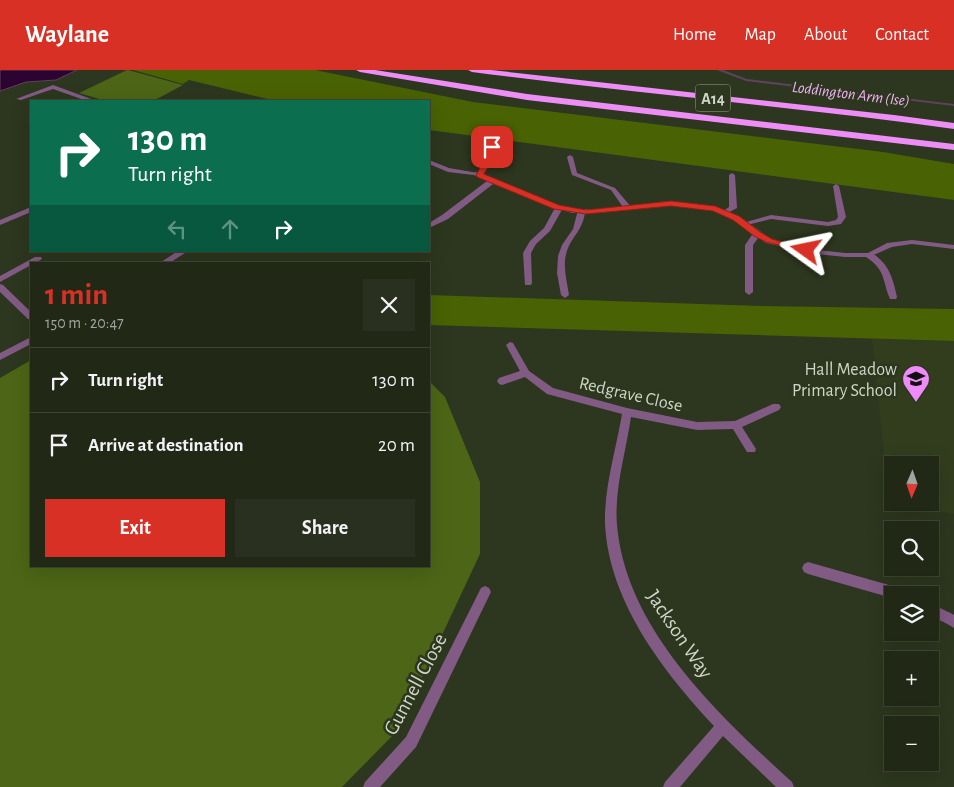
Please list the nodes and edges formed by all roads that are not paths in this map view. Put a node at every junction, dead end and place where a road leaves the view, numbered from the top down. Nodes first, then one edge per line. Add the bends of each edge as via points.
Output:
1 (360, 70) edge
2 (472, 70) edge
3 (19, 99) dead end
4 (89, 100) edge
5 (954, 126) edge
6 (887, 139) junction
7 (477, 141) dead end
8 (954, 147) edge
9 (954, 155) edge
10 (570, 158) dead end
11 (430, 162) edge
12 (478, 175) junction
13 (732, 175) dead end
14 (492, 181) junction
15 (836, 186) dead end
16 (559, 208) junction
17 (628, 208) junction
18 (30, 209) edge
19 (581, 212) junction
20 (726, 212) junction
21 (0, 223) edge
22 (743, 224) junction
23 (430, 225) edge
24 (757, 234) junction
25 (954, 247) edge
26 (182, 252) edge
27 (869, 255) junction
28 (38, 259) dead end
29 (32, 262) edge
30 (165, 262) edge
31 (30, 263) edge
32 (0, 279) edge
33 (528, 283) dead end
34 (0, 287) edge
35 (749, 292) dead end
36 (565, 295) dead end
37 (893, 297) dead end
38 (30, 316) edge
39 (30, 341) edge
40 (510, 345) dead end
41 (0, 357) edge
42 (526, 373) junction
43 (502, 381) dead end
44 (776, 407) dead end
45 (627, 412) junction
46 (736, 425) junction
47 (751, 449) dead end
48 (808, 568) dead end
49 (884, 590) edge
50 (485, 592) dead end
51 (939, 614) edge
52 (951, 620) edge
53 (723, 726) junction
54 (370, 787) edge
55 (670, 787) edge
56 (787, 787) edge

1 - 6 highway, A14 via 527,97
2 - 5 highway, A14
3 - 4 street via 54,86
6 - 8 highway, A14
6 - 9 highway
7 - 12 street via 492,147 493,152
10 - 17 street via 574,174 613,189
11 - 12 street via 448,170
12 - 14 street
13 - 20 street via 733,208
14 - 16 street
14 - 23 street
15 - 22 street via 842,217 838,222 828,224 771,217
16 - 19 street
16 - 33 street via 527,253
17 - 19 street
17 - 20 street via 671,203
18 - 21 street
19 - 36 street via 579,229 562,253 560,264
20 - 22 street
22 - 24 street
24 - 27 street via 784,245 817,252
24 - 35 street via 749,245
25 - 27 street via 912,242 890,246
26 - 30 street
27 - 37 street via 885,268
28 - 29 street
31 - 32 street
34 - 38 street
39 - 41 street
40 - 42 street, Redgrave Close
42 - 43 street
42 - 45 street, Redgrave Close via 550,391
44 - 46 street, Redgrave Close
45 - 46 street, Redgrave Close via 697,426
45 - 53 street, Jackson Way via 612,492 614,549 621,576 646,630 684,682
46 - 47 street
48 - 49 street
50 - 54 street, Gunnell Close via 411,742
51 - 52 street
53 - 55 street
53 - 56 street, Jackson Way

